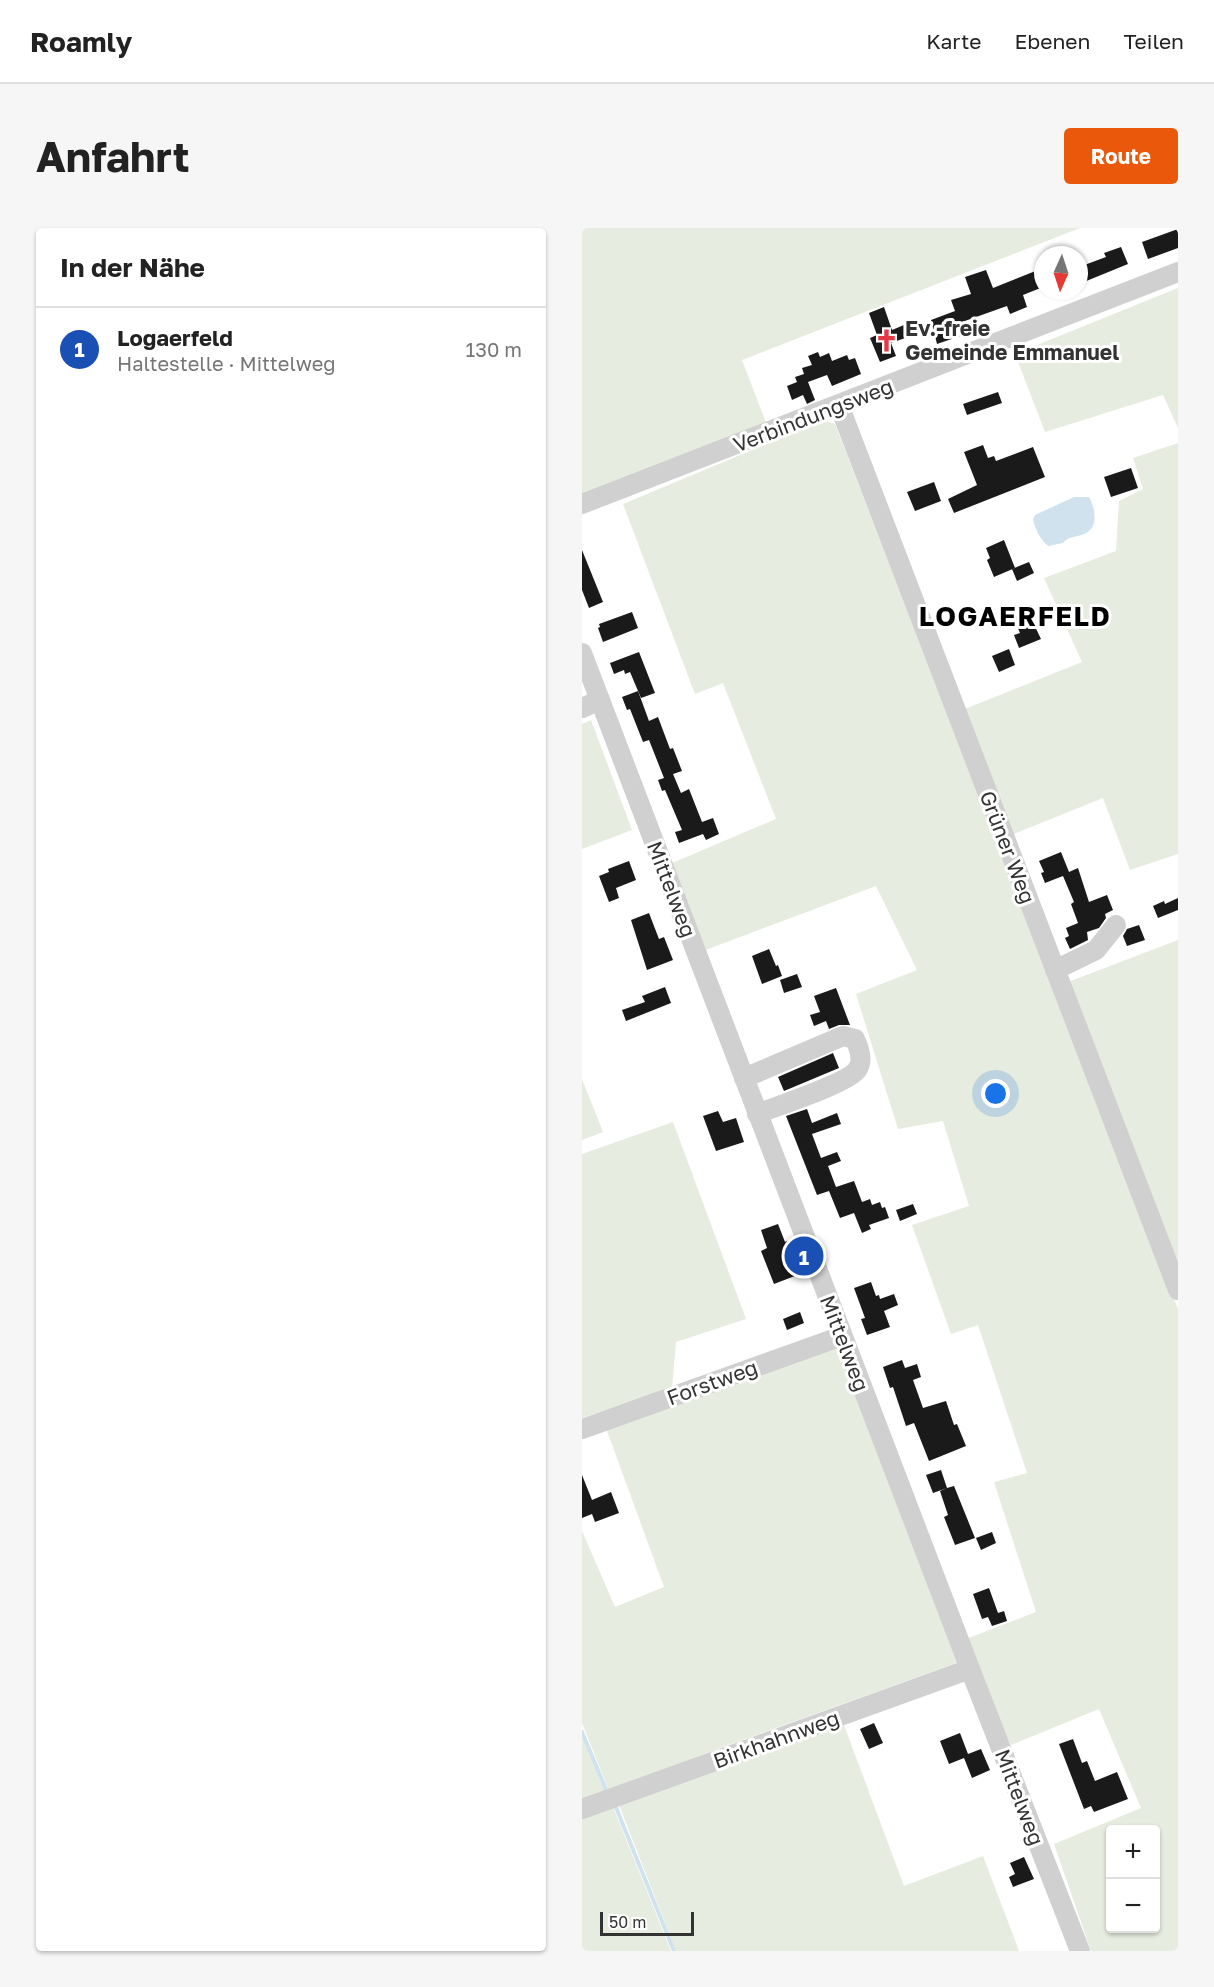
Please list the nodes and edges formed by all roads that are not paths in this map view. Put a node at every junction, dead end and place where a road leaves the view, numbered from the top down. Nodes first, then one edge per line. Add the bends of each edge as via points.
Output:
1 (1178, 272) edge
2 (839, 405) junction
3 (582, 504) edge
4 (582, 653) edge
5 (591, 704) edge
6 (1116, 925) dead end
7 (1055, 970) junction
8 (744, 1078) junction
9 (758, 1114) junction
10 (1178, 1290) edge
11 (842, 1336) junction
12 (582, 1429) edge
13 (970, 1669) junction
14 (582, 1809) edge
15 (1080, 1951) edge

1 - 2 street, Verbindungsweg
2 - 3 street, Verbindungsweg
2 - 7 street, Grüner Weg
4 - 5 street, Mittelweg
5 - 8 street, Mittelweg
6 - 7 street via 1096,950
7 - 10 street, Grüner Weg
8 - 9 street, Mittelweg
8 - 9 street via 843,1036 855,1039 858,1045 860,1063 853,1074
9 - 11 street, Mittelweg
11 - 12 street, Forstweg
11 - 13 street, Mittelweg
13 - 14 street, Birkhahnweg
13 - 15 street, Mittelweg

